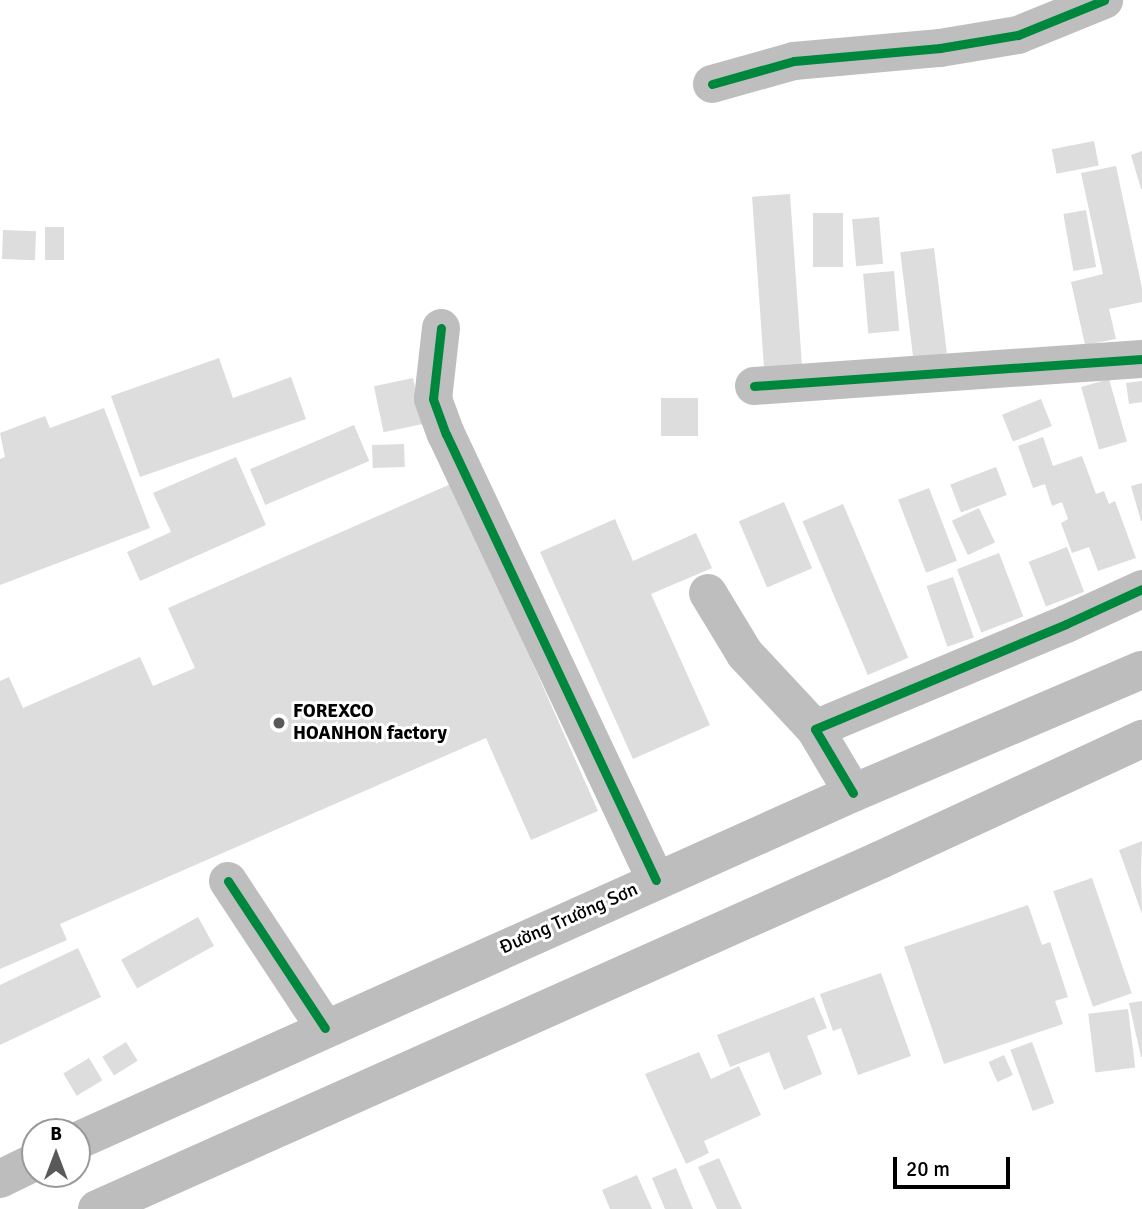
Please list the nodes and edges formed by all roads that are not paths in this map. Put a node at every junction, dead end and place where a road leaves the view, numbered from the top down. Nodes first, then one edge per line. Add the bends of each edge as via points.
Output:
1 (1104, 0) edge
2 (712, 84) dead end
3 (441, 328) dead end
4 (1142, 359) edge
5 (754, 386) dead end
6 (1142, 589) edge
7 (708, 593) dead end
8 (1142, 670) edge
9 (815, 729) junction
10 (1142, 739) edge
11 (853, 793) junction
12 (656, 880) junction
13 (228, 881) dead end
14 (325, 1028) junction
15 (91, 1135) edge
16 (21, 1169) edge
17 (0, 1179) edge
18 (97, 1209) edge

1 - 2 street via 1018,35 940,48 794,61
3 - 12 street via 433,399 446,434
4 - 5 street
6 - 9 street
7 - 9 street via 745,654
8 - 11 highway, Đường Trường Sơn
9 - 11 street
10 - 18 highway
11 - 12 highway, Đường Trường Sơn
12 - 14 highway, Đường Trường Sơn
13 - 14 street
14 - 15 highway, Đường Trường Sơn
16 - 17 highway

